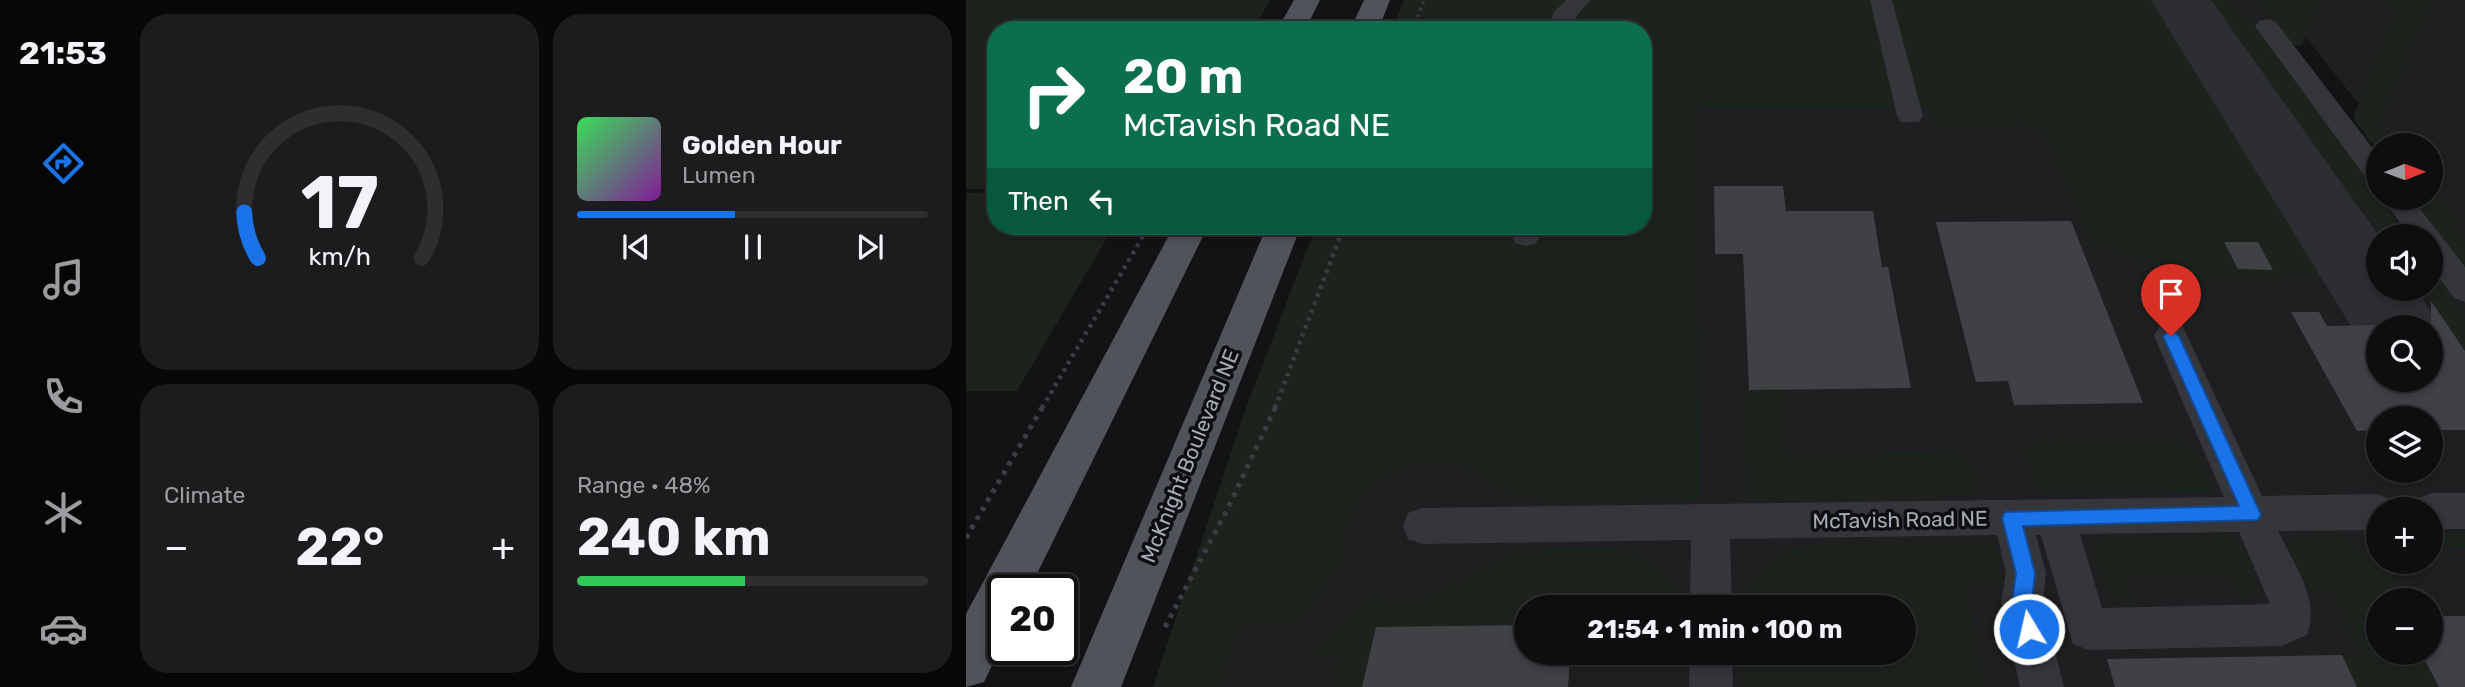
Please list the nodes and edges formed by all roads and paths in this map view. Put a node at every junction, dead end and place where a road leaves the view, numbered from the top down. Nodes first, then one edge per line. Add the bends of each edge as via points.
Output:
1 (1307, 0) edge
2 (1377, 0) edge
3 (1424, 0) edge
4 (1580, 0) edge
5 (1881, 0) edge
6 (1296, 21) edge
7 (1368, 21) edge
8 (1416, 21) edge
9 (1562, 21) edge
10 (2267, 26) dead end
11 (1910, 116) dead end
12 (2366, 158) edge
13 (2405, 210) edge
14 (2416, 224) edge
15 (1144, 235) edge
16 (1186, 235) edge
17 (1280, 235) edge
18 (1342, 235) edge
19 (2443, 260) edge
20 (2465, 290) edge
21 (2171, 336) dead end
22 (2465, 511) edge
23 (2366, 512) edge
24 (2443, 512) edge
25 (2252, 514) junction
26 (2055, 517) junction
27 (2012, 518) junction
28 (1710, 524) junction
29 (1422, 526) dead end
30 (966, 538) edge
31 (1012, 574) edge
32 (1711, 595) edge
33 (987, 623) edge
34 (1158, 640) dead end
35 (966, 664) edge
36 (1711, 665) edge
37 (1096, 687) edge
38 (1712, 687) edge
39 (2042, 687) edge

1 - 6 main road
2 - 7 main road
3 - 8 path
4 - 9 street
5 - 11 street
10 - 12 street
13 - 14 street
15 - 30 path
16 - 31 main road
17 - 37 main road, McKnight Boulevard NE
18 - 34 path via 1278,401
19 - 20 street
21 - 25 street
22 - 24 street
23 - 25 street, McTavish Road NE
25 - 26 street, McTavish Road NE
25 - 26 street via 2291,604 2288,624 2088,629
26 - 27 street, McTavish Road NE
27 - 28 street, McTavish Road NE
27 - 39 street via 2026,573 2022,603
28 - 29 street, McTavish Road NE
28 - 32 street
33 - 35 main road
36 - 38 street

